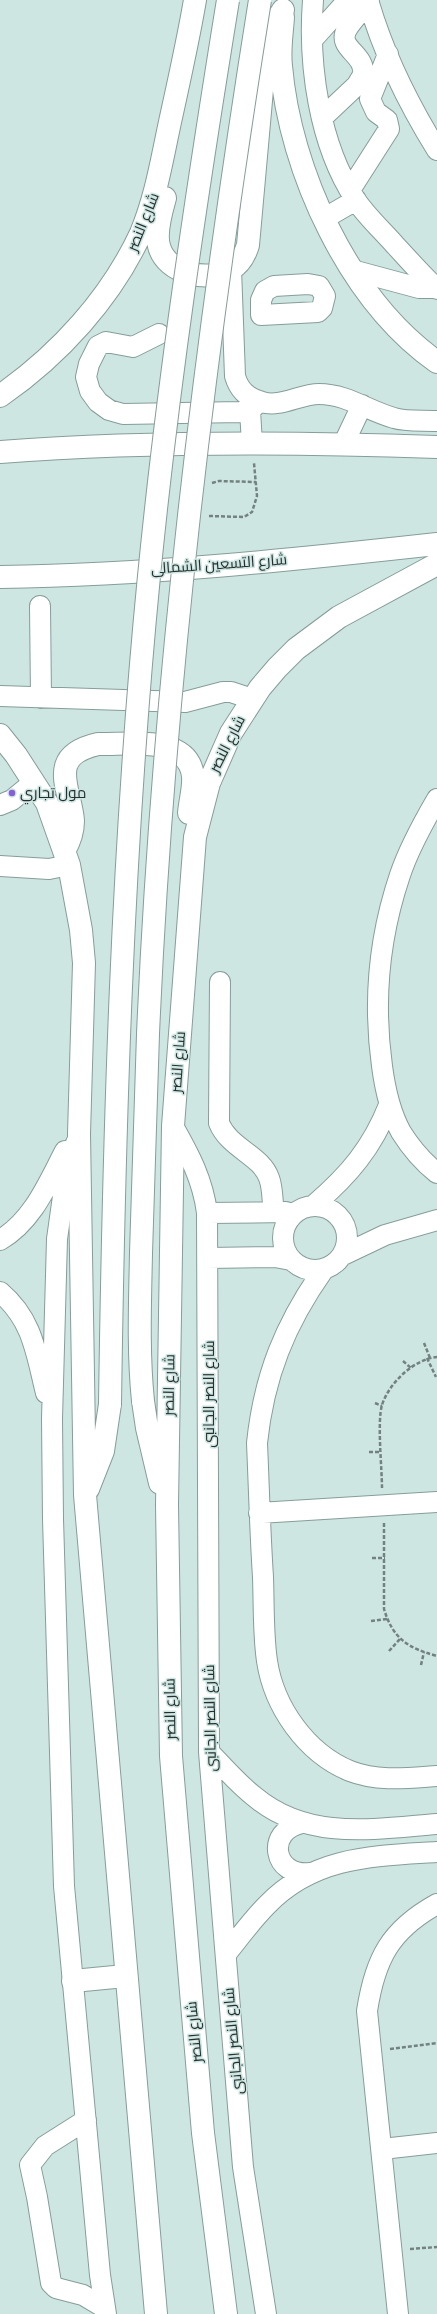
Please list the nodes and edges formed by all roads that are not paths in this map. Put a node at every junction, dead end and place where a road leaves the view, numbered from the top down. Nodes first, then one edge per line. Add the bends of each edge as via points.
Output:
1 (195, 0) edge
2 (228, 0) edge
3 (260, 0) edge
4 (313, 0) edge
5 (348, 0) edge
6 (369, 1) edge
7 (284, 5) edge
8 (313, 39) junction
9 (388, 54) junction
10 (322, 118) junction
11 (437, 150) edge
12 (161, 166) junction
13 (353, 195) junction
14 (325, 218) junction
15 (231, 269) junction
16 (352, 270) junction
17 (436, 289) edge
18 (261, 315) dead end
19 (233, 316) junction
20 (159, 334) dead end
21 (437, 362) edge
22 (0, 396) edge
23 (362, 405) junction
24 (254, 406) junction
25 (385, 415) junction
26 (437, 421) edge
27 (252, 444) junction
28 (343, 445) junction
29 (393, 446) junction
30 (437, 447) edge
31 (0, 452) edge
32 (437, 544) edge
33 (437, 564) edge
34 (0, 577) edge
35 (40, 606) dead end
36 (0, 696) edge
37 (42, 698) junction
38 (252, 699) junction
39 (0, 735) edge
40 (34, 782) junction
41 (437, 799) edge
42 (0, 805) edge
43 (66, 858) junction
44 (192, 864) junction
45 (0, 866) edge
46 (220, 982) dead end
47 (389, 1105) junction
48 (173, 1126) junction
49 (80, 1128) junction
50 (437, 1173) edge
51 (314, 1205) junction
52 (274, 1212) junction
53 (294, 1212) junction
54 (207, 1213) junction
55 (437, 1220) edge
56 (0, 1240) edge
57 (343, 1255) junction
58 (208, 1258) junction
59 (291, 1260) junction
60 (324, 1269) junction
61 (0, 1292) edge
62 (52, 1419) junction
63 (85, 1495) junction
64 (437, 1502) edge
65 (167, 1505) junction
66 (259, 1513) junction
67 (209, 1752) junction
68 (437, 1776) edge
69 (302, 1823) junction
70 (437, 1824) edge
71 (437, 1852) edge
72 (310, 1873) junction
73 (437, 1904) edge
74 (226, 1954) junction
75 (125, 1976) junction
76 (73, 1981) junction
77 (86, 2120) junction
78 (437, 2143) edge
79 (382, 2149) junction
80 (105, 2311) edge
81 (156, 2314) edge
82 (226, 2314) edge
83 (266, 2314) edge
84 (398, 2314) edge

1 - 12 main road, شارع النصر
2 - 63 main road, bridge via 198,185 171,384 149,584 122,954 114,1161 110,1404 103,1451
3 - 65 main road, bridge via 229,190 181,574 164,767 151,961 143,1155 140,1349 143,1401 152,1454
4 - 8 street
5 - 8 street
6 - 9 street
6 - 10 street via 348,28 344,40 347,47 360,59 363,75 357,85
7 - 14 main road via 280,65 286,100 303,164
7 - 15 main road via 266,44 248,245 242,259
8 - 10 street
9 - 11 street
9 - 13 street via 370,99 376,112 387,120 389,129
10 - 13 street via 335,162
12 - 15 main road via 166,184 158,238 162,254 172,266 185,272 218,274
12 - 22 main road, شارع النصر via 156,190 141,232 122,269 104,295 52,354
13 - 14 street
13 - 17 street via 368,217
14 - 16 main road
15 - 19 street
16 - 17 street via 419,288
16 - 21 main road via 397,326
18 - 19 street
19 - 24 street via 237,383
20 - 24 street via 133,346 106,342 98,346 86,377 90,391 103,406 123,414 241,412
23 - 24 street via 330,394 304,395
23 - 25 street
23 - 28 street
24 - 27 street
25 - 26 street via 403,420
25 - 29 street
27 - 28 main road
27 - 31 main road via 50,448
28 - 29 main road
29 - 30 main road
32 - 34 main road, شارع التسعين الشمالى via 74,575
33 - 38 main road, شارع النصر via 356,607 317,632 278,668
35 - 37 street
36 - 37 street
37 - 38 street via 185,702 231,692
38 - 44 main road, شارع النصر via 231,733 209,783 195,837
39 - 40 main road
40 - 42 street via 12,800
40 - 43 main road via 47,803
41 - 47 street via 417,834 400,873 380,957 377,1000 379,1043
43 - 44 main road via 73,826 64,781 66,768 73,757 80,751 98,744 161,745 182,754 191,769 193,782 185,842
43 - 45 street via 49,869
43 - 49 main road via 80,924 84,963
44 - 48 main road, شارع النصر
46 - 52 street via 219,1123 227,1138 266,1171 271,1183
47 - 50 street via 401,1132
47 - 51 street via 379,1130 366,1151 350,1171
48 - 54 street, شارع النصر الجانبى via 195,1166 202,1184
48 - 65 main road, شارع النصر
49 - 56 street via 34,1209 21,1224
49 - 62 street via 65,1182 57,1239
49 - 63 main road
51 - 53 street
51 - 57 street via 327,1207 339,1216 346,1228 347,1241
52 - 53 street
52 - 54 street
53 - 59 street via 286,1222 282,1235 284,1249
54 - 58 street, شارع النصر الجانبى
55 - 57 street via 385,1235
57 - 60 street via 335,1264
58 - 59 street via 275,1257
58 - 67 street, شارع النصر الجانبى
59 - 60 street via 306,1269
60 - 66 street via 294,1314 282,1339 265,1390 257,1443
61 - 62 street via 18,1310 30,1332
62 - 76 street via 64,1886
63 - 75 main road
64 - 66 street
65 - 82 main road, شارع النصر via 171,1756 203,2133
66 - 68 street via 267,1661 277,1696 288,1716 308,1742 350,1771 388,1779
67 - 69 street via 255,1797 277,1812
67 - 74 street, شارع النصر الجانبى
69 - 70 street via 354,1831
69 - 72 street via 286,1829 281,1836 278,1852 286,1868 302,1874
71 - 72 street via 360,1857
72 - 74 street via 268,1904
73 - 79 street via 418,1915 397,1934 381,1957 371,1983 367,2011
74 - 83 street, شارع النصر الجانبى via 243,2167
75 - 76 main road
75 - 81 main road
76 - 77 street
77 - 80 street
77 - 80 street via 45,2146 30,2165 51,2283 56,2288 82,2295
78 - 79 street
79 - 84 street

